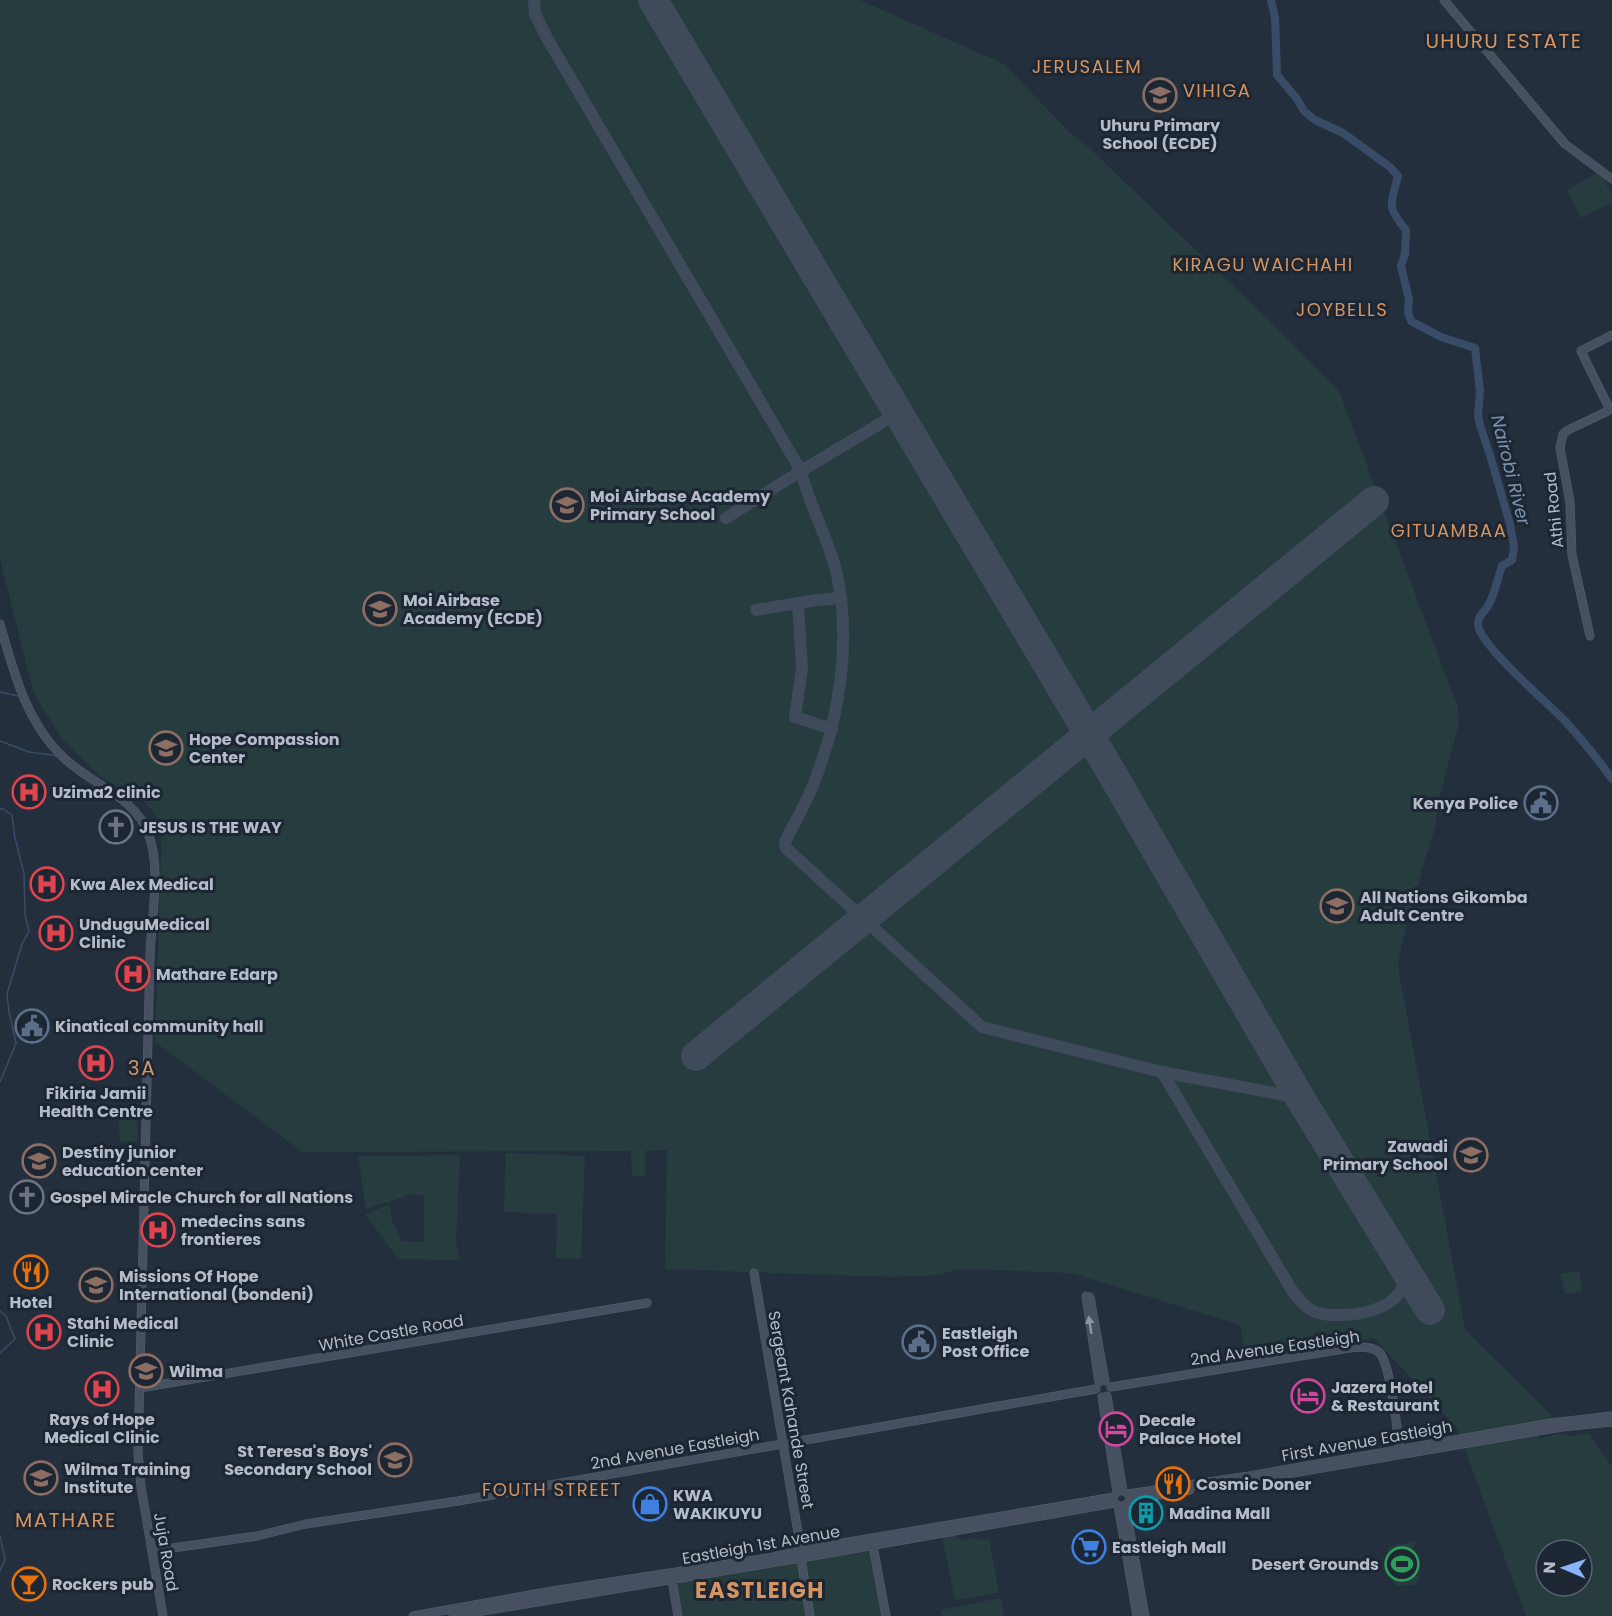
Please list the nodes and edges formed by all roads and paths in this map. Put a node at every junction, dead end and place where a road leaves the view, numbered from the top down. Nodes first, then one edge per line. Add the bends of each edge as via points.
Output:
1 (1444, 0) edge
2 (1612, 180) edge
3 (1612, 335) edge
4 (0, 624) edge
5 (1590, 636) dead end
6 (754, 1273) dead end
7 (647, 1303) dead end
8 (1102, 1385) junction
9 (140, 1388) junction
10 (1104, 1396) junction
11 (1612, 1416) edge
12 (1612, 1422) edge
13 (783, 1445) junction
14 (1400, 1450) junction
15 (1121, 1498) junction
16 (873, 1546) junction
17 (152, 1551) junction
18 (801, 1554) junction
19 (672, 1580) junction
20 (163, 1616) edge
21 (413, 1616) edge
22 (453, 1616) edge
23 (678, 1616) edge
24 (810, 1616) edge
25 (886, 1616) edge
26 (1137, 1616) edge
27 (1145, 1616) edge

1 - 2 main road via 1565,144
3 - 5 main road, Athi Road via 1581,351 1610,410 1568,430 1560,441 1570,502 1572,555
4 - 9 main road, Juja Road via 21,693 45,738 63,757 130,805 149,833 152,845
6 - 13 main road, Sergeant Kahande Street
7 - 9 main road, White Castle Road
8 -> 8 main road via 1086,1296 1090,1297
8 - 10 main road via 1098,1394
8 - 10 main road via 1110,1392
8 - 13 main road, 2nd Avenue Eastleigh
8 - 14 main road, 2nd Avenue Eastleigh via 1356,1347 1374,1349 1381,1354 1392,1392
9 - 17 main road, Juja Road via 139,1472
10 - 15 main road
11 - 14 main road, First Avenue Eastleigh
12 - 15 main road, First Avenue Eastleigh
13 - 17 main road, 2nd Avenue Eastleigh
13 - 18 main road, Sergeant Kahande Street
14 - 15 main road, First Avenue Eastleigh
15 - 16 main road, Eastleigh 1st Avenue
15 - 18 main road, Eastleigh 1st Avenue
15 - 26 main road
15 - 27 main road
16 - 18 main road, Eastleigh 1st Avenue
16 - 25 main road
17 - 20 main road, Juja Road
18 - 19 main road, Eastleigh 1st Avenue
18 - 21 main road, Eastleigh 1st Avenue
18 - 24 main road, Sergeant Kahande Street
19 - 22 main road, Eastleigh 1st Avenue
19 - 23 main road

